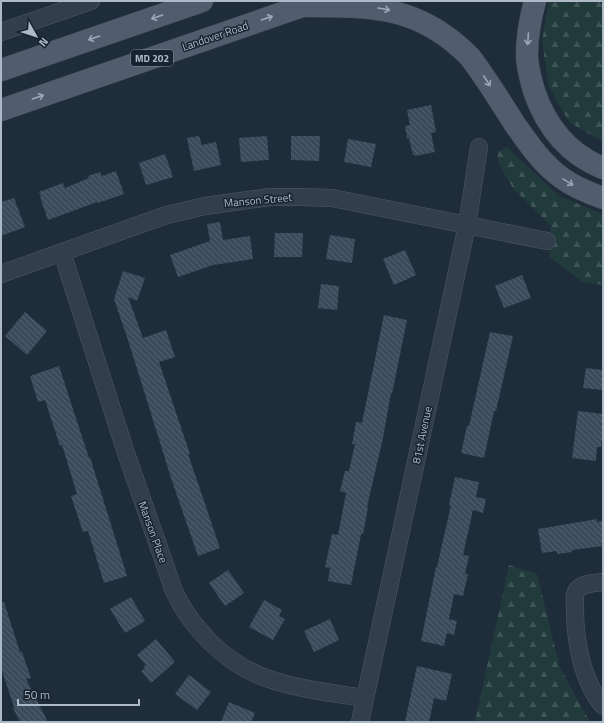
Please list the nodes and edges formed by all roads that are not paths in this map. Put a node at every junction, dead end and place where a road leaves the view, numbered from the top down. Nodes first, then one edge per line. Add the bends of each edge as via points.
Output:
1 (91, 1) edge
2 (535, 1) edge
3 (193, 3) edge
4 (310, 3) edge
5 (1, 32) edge
6 (1, 70) edge
7 (1, 110) edge
8 (479, 147) dead end
9 (603, 168) edge
10 (603, 198) edge
11 (467, 225) junction
12 (546, 241) dead end
13 (62, 252) junction
14 (1, 274) edge
15 (603, 582) edge
16 (365, 698) junction
17 (603, 706) edge
18 (360, 722) edge

1 - 5 street
2 -> 9 main road via 529,26 527,57 538,102 551,127 570,148 582,158
3 -> 6 main road
7 -> 4 main road, Landover Road / MD 202
4 -> 10 main road, Landover Road via 388,10 415,18 440,31 470,57 542,161 572,185
8 - 11 street, 81st Avenue
11 - 12 street, Manson Street
11 - 13 street, Manson Street via 332,198 270,197 205,206 167,215
11 - 16 street, 81st Avenue
13 - 14 street, Manson Street
13 - 16 street, Manson Place via 144,507 174,591 188,616 222,652 251,671 289,684
15 - 17 street via 580,587 575,594 575,630 580,656 595,694
16 - 18 street, 81st Avenue

